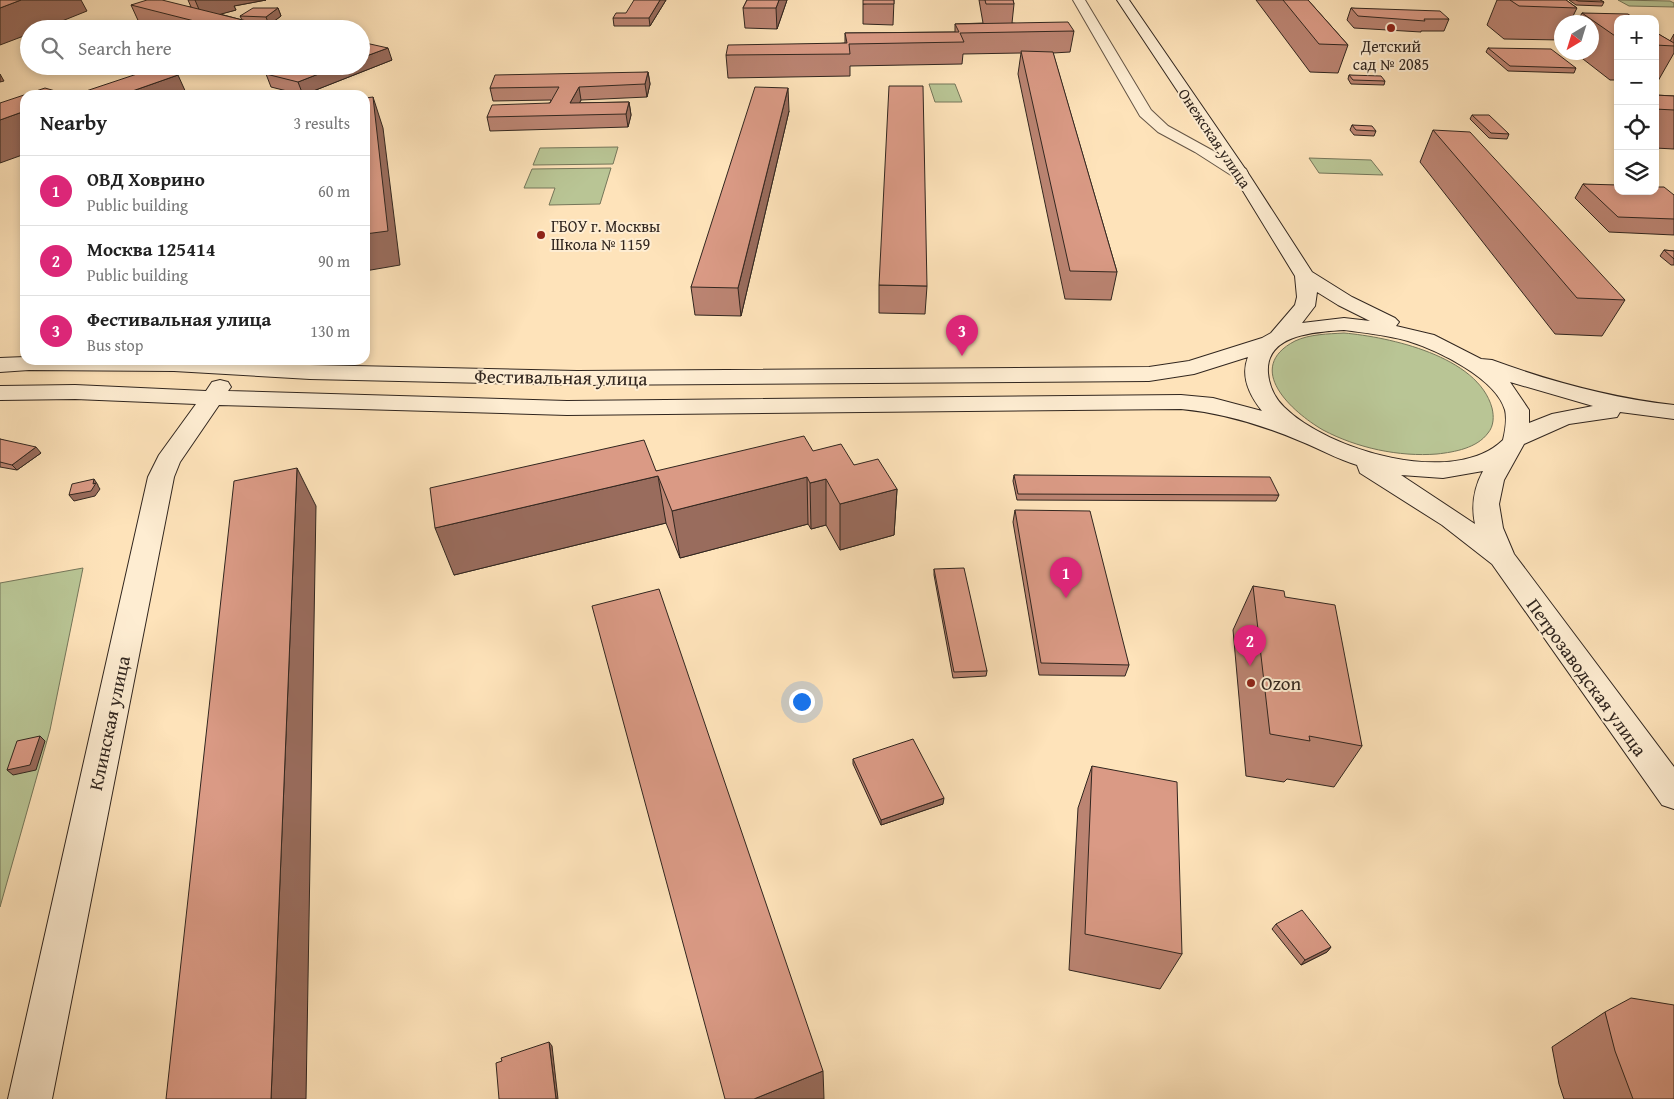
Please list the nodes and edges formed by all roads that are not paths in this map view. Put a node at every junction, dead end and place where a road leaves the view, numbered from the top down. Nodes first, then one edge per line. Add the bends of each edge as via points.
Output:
1 (1079, 0) edge
2 (1123, 0) edge
3 (1240, 173) junction
4 (1305, 276) junction
5 (1274, 339) junction
6 (1426, 340) junction
7 (1464, 358) junction
8 (0, 365) edge
9 (20, 365) edge
10 (168, 365) edge
11 (234, 367) junction
12 (0, 392) edge
13 (213, 398) junction
14 (1663, 411) edge
15 (1310, 436) junction
16 (1511, 445) junction
17 (1344, 453) junction
18 (1502, 558) junction
19 (1674, 794) edge
20 (30, 1099) edge

1 - 3 main road via 1145,113 1163,129
2 - 3 main road, Онежская улица
3 - 4 main road, Онежская улица
4 - 5 main road, Онежская улица via 1305,306
4 - 6 main road, Онежская улица via 1345,301
5 - 6 main road, Фестивальная улица via 1311,326 1344,324 1391,330
5 - 11 main road, Фестивальная улица via 1188,369 1154,374 577,378 310,372
5 - 15 main road, Онежская улица via 1260,354 1254,369 1259,389 1283,419
6 - 7 main road
7 - 14 main road via 1589,400
7 - 16 main road via 1498,383 1511,398 1518,412
8 - 9 main road, Фестивальная улица
10 - 11 main road, Фестивальная улица
11 - 13 main road, Клинская улица
12 - 13 main road, Фестивальная улица
13 - 15 main road, Фестивальная улица via 596,408 1181,402 1245,412
13 - 20 main road, Клинская улица via 168,461 161,477
14 - 16 main road via 1585,413 1560,417
15 - 17 main road
16 - 17 main road via 1481,464 1454,469 1418,470
16 - 18 main road, Петрозаводская улица via 1492,475 1486,498 1491,535
17 - 18 main road, Петрозаводская улица via 1421,499
18 - 19 main road, Петрозаводская улица

